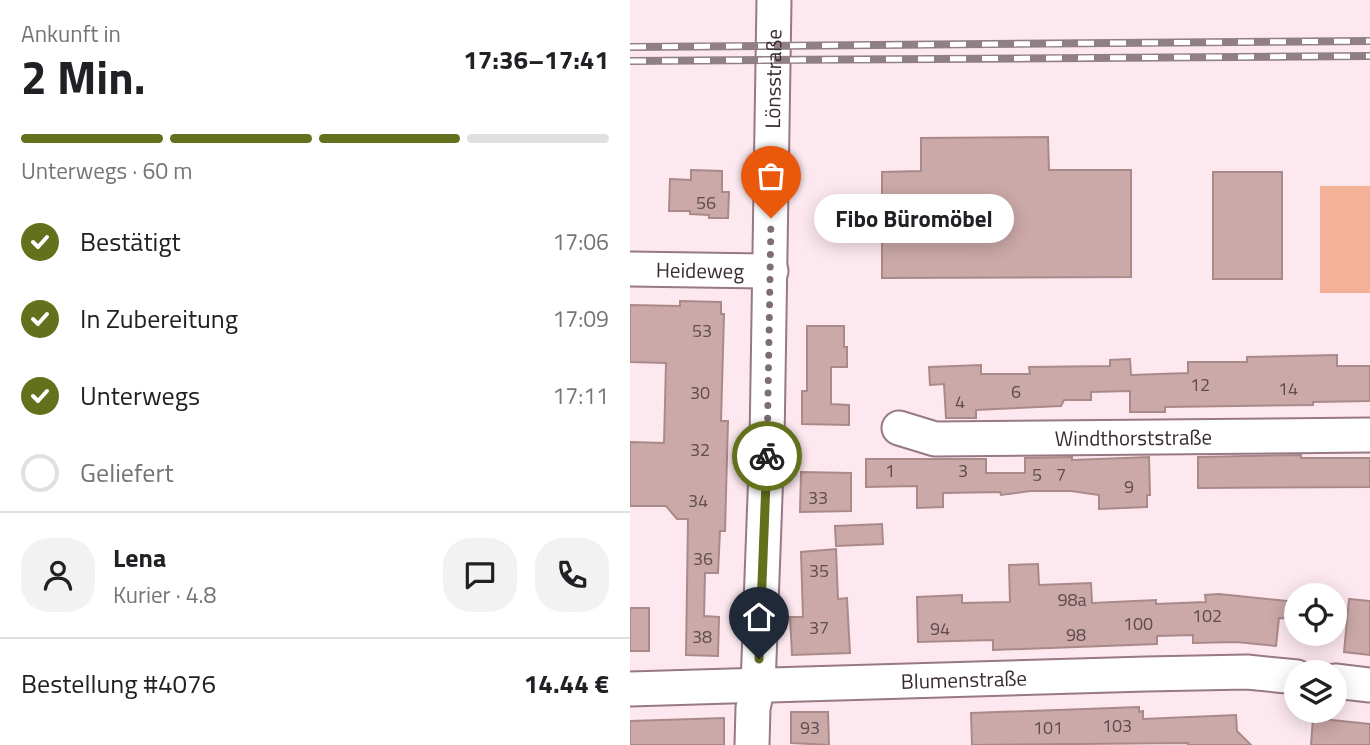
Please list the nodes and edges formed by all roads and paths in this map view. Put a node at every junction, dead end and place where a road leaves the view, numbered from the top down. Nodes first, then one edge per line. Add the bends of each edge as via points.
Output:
1 (774, 0) edge
2 (630, 270) edge
3 (771, 271) junction
4 (899, 428) dead end
5 (1370, 435) edge
6 (1284, 676) edge
7 (1347, 682) edge
8 (1370, 685) edge
9 (758, 686) junction
10 (630, 689) edge
11 (752, 745) edge

1 - 3 street, Lönsstraße
2 - 3 street, Heideweg
3 - 9 street, Lönsstraße
4 - 5 street, Windthorststraße via 935,439
6 - 9 street, Blumenstraße via 1247,672
7 - 8 street
9 - 10 street, Blumenstraße
9 - 11 street, Lönsstraße

